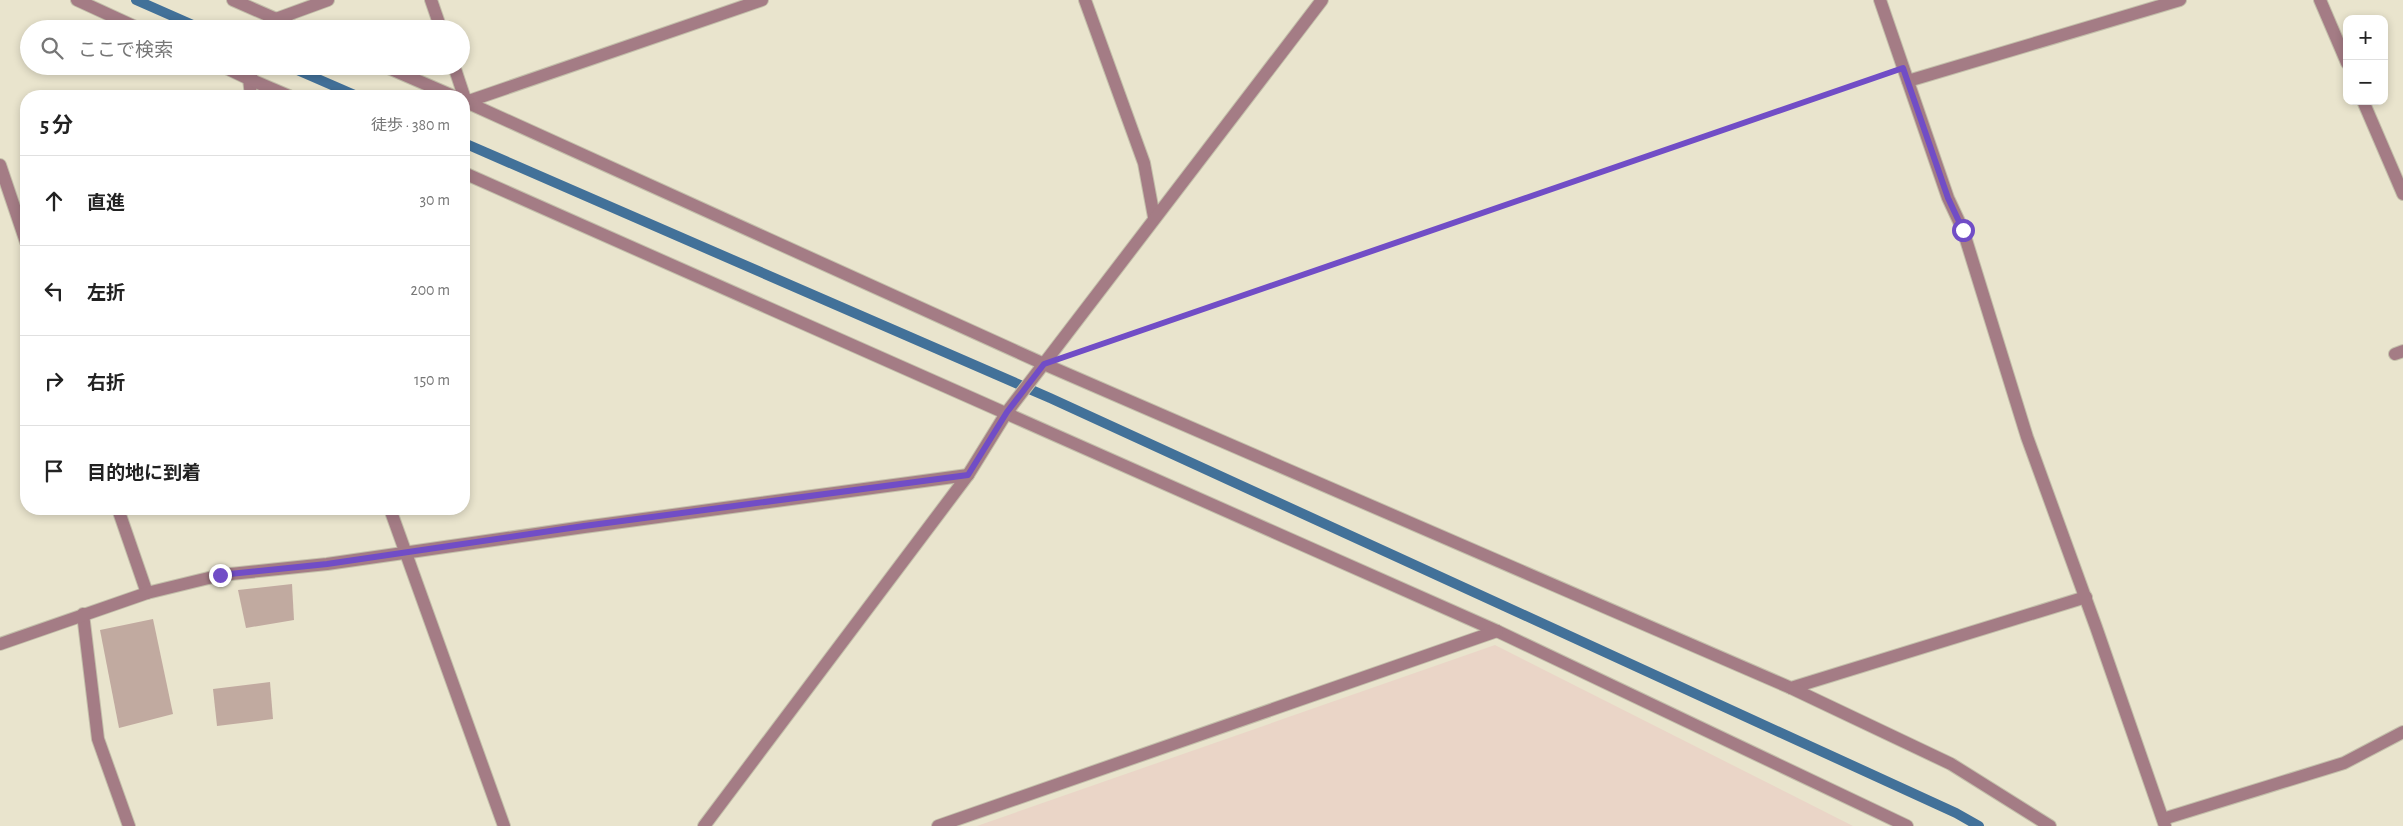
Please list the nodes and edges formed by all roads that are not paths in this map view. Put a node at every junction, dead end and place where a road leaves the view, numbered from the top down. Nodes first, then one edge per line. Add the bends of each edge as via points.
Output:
1 (77, 0) edge
2 (233, 0) edge
3 (328, 0) edge
4 (431, 0) edge
5 (762, 0) edge
6 (1085, 0) edge
7 (1322, 0) edge
8 (1880, 0) edge
9 (2180, 0) edge
10 (2320, 0) edge
11 (120, 20) edge
12 (266, 20) edge
13 (282, 20) edge
14 (438, 20) edge
15 (2346, 60) edge
16 (242, 75) edge
17 (250, 75) edge
18 (405, 75) edge
19 (457, 75) edge
20 (249, 78) junction
21 (1908, 82) junction
22 (250, 90) edge
23 (276, 90) edge
24 (439, 90) edge
25 (462, 90) edge
26 (470, 99) edge
27 (470, 103) edge
28 (2365, 105) edge
29 (0, 165) edge
30 (470, 176) edge
31 (2403, 194) edge
32 (1154, 217) junction
33 (20, 224) edge
34 (1040, 369) junction
35 (1007, 412) junction
36 (968, 475) junction
37 (120, 515) edge
38 (392, 515) edge
39 (405, 553) junction
40 (147, 593) junction
41 (2086, 597) junction
42 (83, 614) junction
43 (1497, 631) junction
44 (0, 644) edge
45 (1791, 688) junction
46 (2403, 732) edge
47 (2164, 822) edge
48 (129, 826) edge
49 (504, 826) edge
50 (704, 826) edge
51 (938, 826) edge
52 (1907, 826) edge
53 (2050, 826) edge

1 - 11 street
2 - 12 street
3 - 13 street
4 - 14 street
5 - 26 street
6 - 32 street via 1144,163
7 - 32 street
8 - 21 street
9 - 21 street
10 - 15 street
16 - 20 street
17 - 20 street
18 - 24 street
19 - 25 street
20 - 22 street
20 - 23 street
21 - 41 street via 1948,198 1963,230 2027,437
27 - 34 street
28 - 31 street
29 - 33 street
30 - 35 street
32 - 34 street
34 - 35 street
34 - 45 street
35 - 36 street
35 - 43 street
36 - 39 street
36 - 50 street
37 - 40 street
38 - 39 street
39 - 40 street via 220,575
39 - 49 street
40 - 42 street
41 - 45 street
41 - 47 street
42 - 44 street
42 - 48 street via 98,740
43 - 51 street
43 - 52 street
45 - 53 street via 1951,764
46 - 47 street via 2344,763

